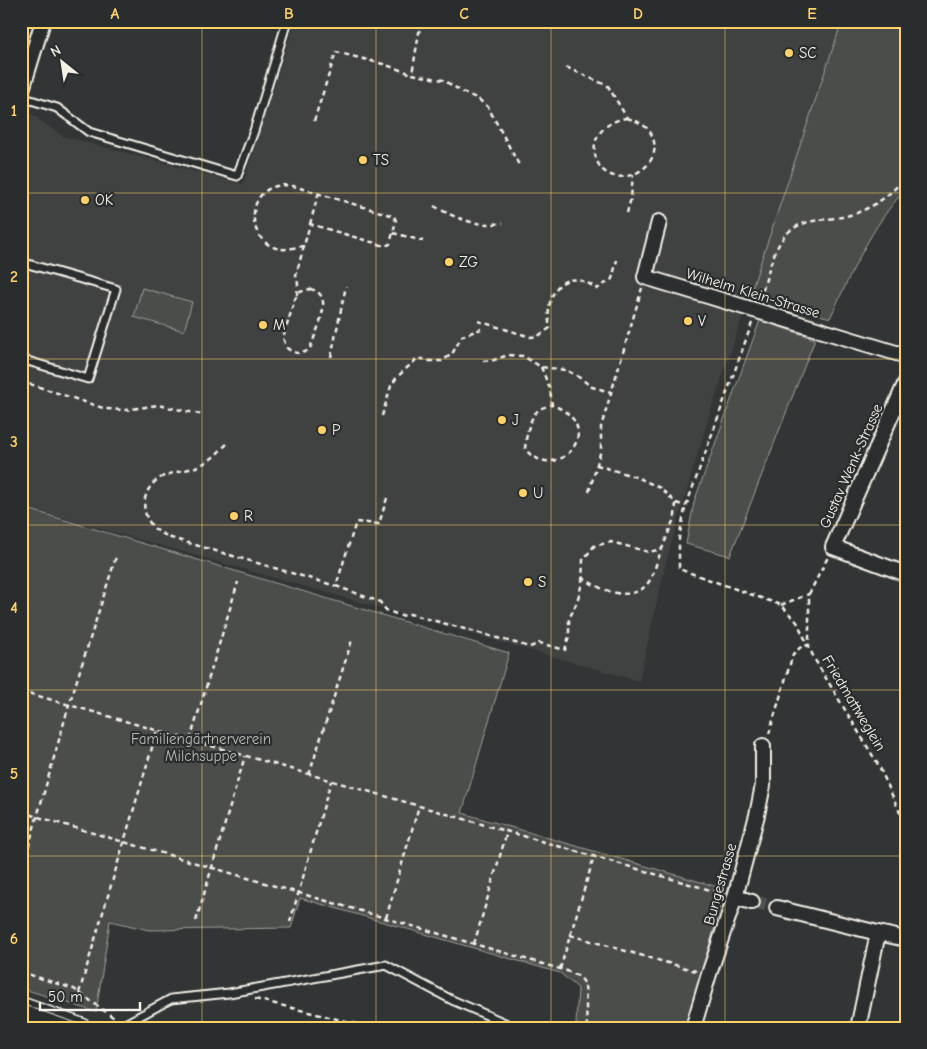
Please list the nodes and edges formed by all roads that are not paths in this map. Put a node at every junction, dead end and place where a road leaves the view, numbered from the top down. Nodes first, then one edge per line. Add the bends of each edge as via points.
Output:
1 (43, 21) edge
2 (287, 21) edge
3 (21, 93) edge
4 (21, 97) edge
5 (659, 222) dead end
6 (21, 262) edge
7 (906, 356) edge
8 (21, 359) edge
9 (906, 382) edge
10 (906, 574) edge
11 (763, 746) road end
12 (735, 897) junction
13 (752, 902) tunnel mouth
14 (777, 908) tunnel mouth
15 (878, 934) junction
16 (906, 939) edge
17 (30, 1016) edge
18 (123, 1027) edge
19 (81, 1028) edge
20 (510, 1028) edge
21 (693, 1028) edge
22 (858, 1028) edge

1 - 3 street
2 - 4 lane via 238,176 89,132 57,108
5 - 7 street, Wilhelm Klein-Strasse via 645,277
6 - 8 lane via 116,289 88,379
9 - 10 street, Gustav Wenk-Strasse via 833,547
11 - 12 street, Bungestrasse via 763,785
12 - 13 street
12 - 21 street, Bungestrasse
14 - 15 street
15 - 16 street
15 - 22 street
17 - 19 main road
18 - 20 lane via 171,999 229,993 386,965

